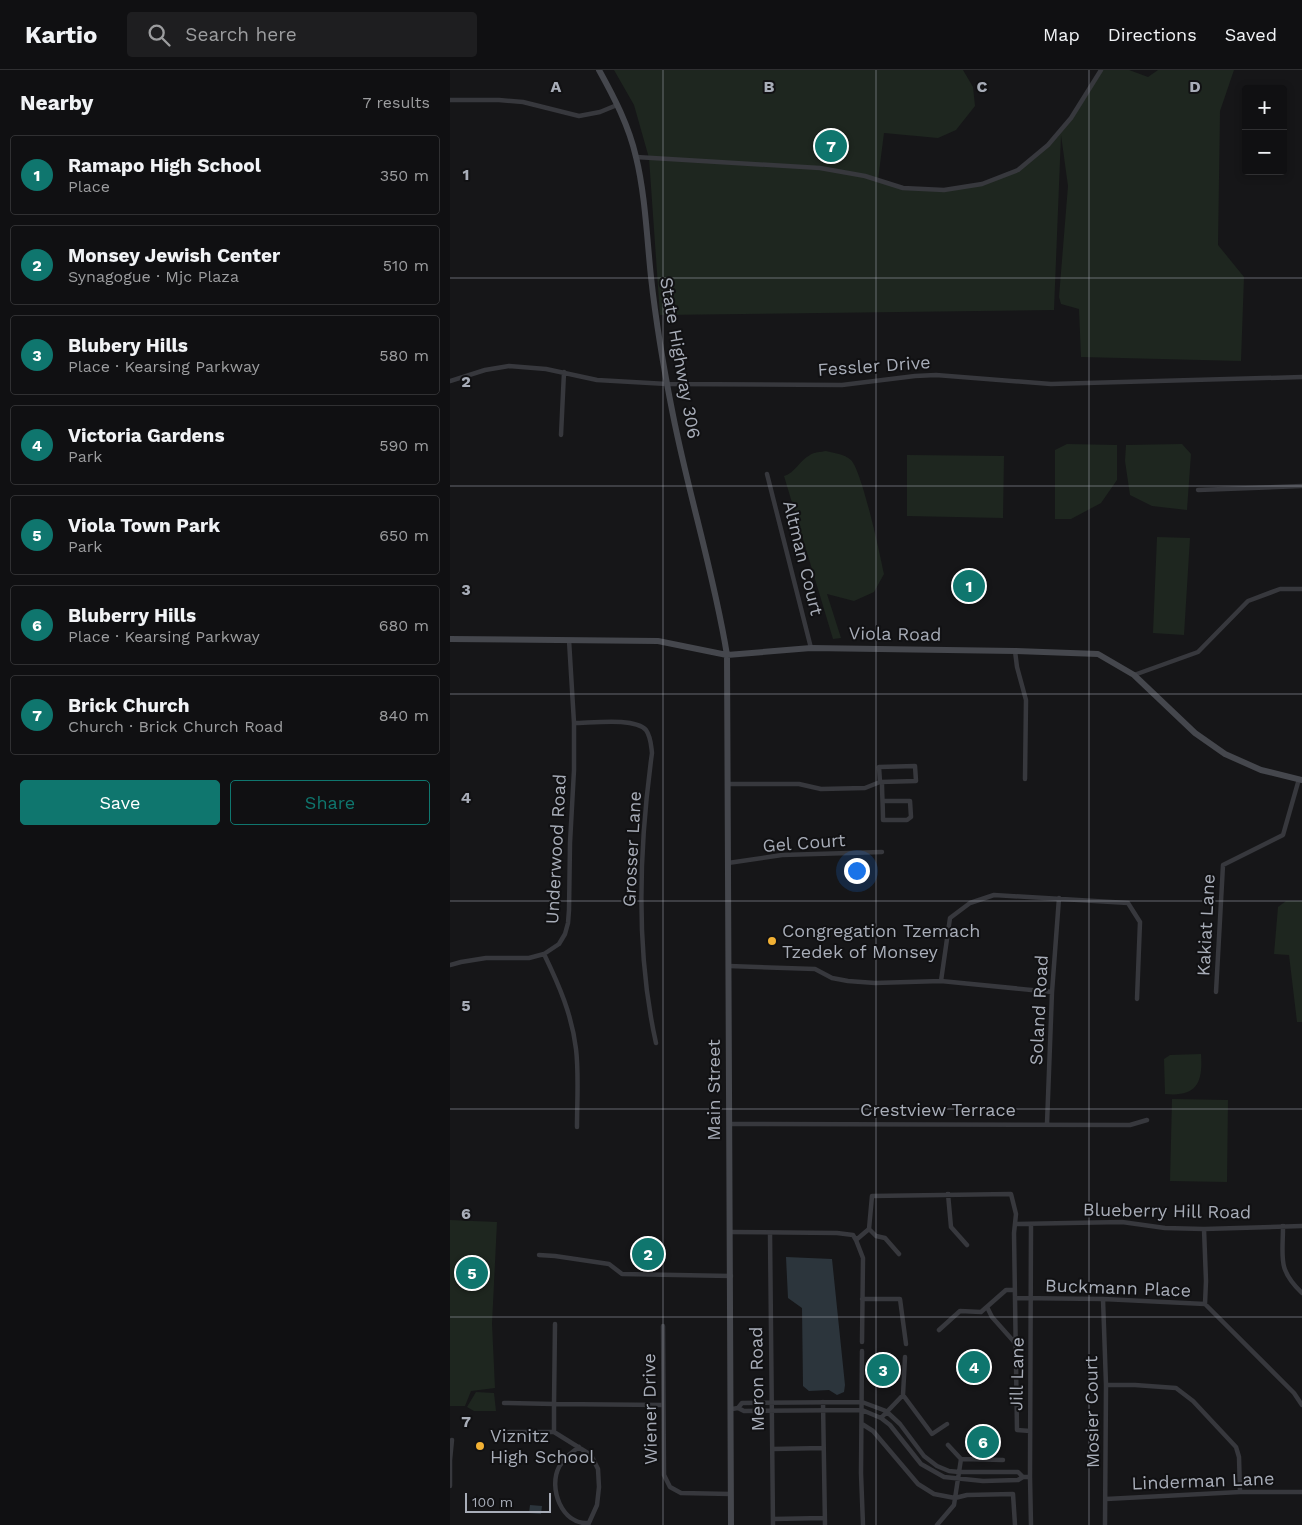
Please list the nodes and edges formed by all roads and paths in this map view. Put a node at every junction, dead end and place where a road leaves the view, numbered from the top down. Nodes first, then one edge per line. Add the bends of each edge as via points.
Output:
1 (599, 70) edge
2 (1101, 70) edge
3 (450, 100) edge
4 (617, 105) junction
5 (636, 157) junction
6 (564, 372) junction
7 (1302, 377) edge
8 (450, 381) edge
9 (667, 384) junction
10 (561, 435) dead end
11 (767, 474) dead end
12 (1302, 486) edge
13 (1198, 490) dead end
14 (1302, 589) edge
15 (450, 639) edge
16 (569, 640) junction
17 (812, 648) junction
18 (1015, 651) junction
19 (727, 655) junction
20 (1134, 675) junction
21 (574, 723) junction
22 (1025, 778) dead end
23 (1301, 780) edge
24 (881, 782) junction
25 (728, 784) junction
26 (883, 801) junction
27 (882, 852) dead end
28 (728, 863) junction
29 (1059, 898) junction
30 (544, 954) junction
31 (450, 965) edge
32 (729, 966) junction
33 (941, 981) junction
34 (1052, 992) junction
35 (1216, 992) dead end
36 (1137, 999) dead end
37 (656, 1043) dead end
38 (1147, 1120) dead end
39 (729, 1124) junction
40 (1047, 1124) junction
41 (577, 1127) dead end
42 (948, 1194) junction
43 (1014, 1224) junction
44 (1031, 1224) junction
45 (1283, 1226) junction
46 (1302, 1226) edge
47 (869, 1229) junction
48 (1204, 1229) junction
49 (730, 1232) junction
50 (770, 1233) junction
51 (856, 1240) junction
52 (967, 1245) dead end
53 (899, 1254) dead end
54 (539, 1255) dead end
55 (731, 1276) junction
56 (1015, 1290) junction
57 (1302, 1293) edge
58 (1015, 1298) junction
59 (1031, 1298) junction
60 (862, 1299) junction
61 (1103, 1299) junction
62 (1205, 1304) junction
63 (986, 1307) junction
64 (554, 1324) dead end
65 (663, 1326) dead end
66 (939, 1330) dead end
67 (862, 1342) dead end
68 (906, 1344) dead end
69 (1016, 1344) junction
70 (862, 1351) dead end
71 (905, 1357) dead end
72 (1106, 1385) junction
73 (903, 1395) junction
74 (771, 1402) junction
75 (823, 1402) junction
76 (862, 1402) junction
77 (504, 1403) dead end
78 (554, 1404) junction
79 (663, 1405) junction
80 (1302, 1405) edge
81 (735, 1409) junction
82 (771, 1410) junction
83 (824, 1410) junction
84 (862, 1410) junction
85 (886, 1411) junction
86 (881, 1418) junction
87 (862, 1424) junction
88 (947, 1424) dead end
89 (1030, 1431) junction
90 (509, 1432) dead end
91 (554, 1432) junction
92 (452, 1440) dead end
93 (948, 1445) dead end
94 (579, 1447) junction
95 (773, 1448) junction
96 (823, 1448) junction
97 (961, 1459) junction
98 (450, 1460) edge
99 (1003, 1460) dead end
100 (959, 1472) junction
101 (1023, 1477) junction
102 (1030, 1478) junction
103 (958, 1480) junction
104 (450, 1486) edge
105 (1240, 1492) junction
106 (1302, 1492) edge
107 (731, 1494) junction
108 (955, 1498) junction
109 (1106, 1499) junction
110 (824, 1518) junction
111 (773, 1519) junction
112 (588, 1524) edge
113 (732, 1525) edge
114 (773, 1525) edge
115 (824, 1525) edge
116 (863, 1525) edge
117 (937, 1525) edge
118 (1016, 1525) edge
119 (1031, 1525) edge
120 (1105, 1525) edge

1 - 4 main road, State Highway 306
2 - 5 street via 1071,118 1048,145 1018,170 982,184 944,190 903,188 865,176 820,168
3 - 4 street via 523,102 579,116
4 - 5 main road, State Highway 306
5 - 9 main road, State Highway 306
6 - 8 street, Fessler Drive via 509,366
6 - 9 street, Fessler Drive via 597,380
6 - 10 street
7 - 9 street, Fessler Drive via 1051,384 936,375 842,385
9 - 19 main road, State Highway 306
11 - 17 street, Altman Court
12 - 13 street
14 - 20 street via 1280,589 1248,601 1198,652
15 - 16 main road, Viola Road
16 - 19 main road, Viola Road via 658,641
16 - 21 street, Underwood Road
17 - 18 main road, Viola Road
17 - 19 main road, Viola Road
18 - 20 main road, Viola Road via 1098,654
18 - 22 street via 1026,700
19 - 25 main road, Main Street
20 - 23 main road, Viola Road via 1195,733 1225,754 1261,770
21 - 30 street, Underwood Road via 568,923 558,944
21 - 37 street, Grosser Lane via 638,724 651,740 642,907 643,953
23 - 35 street, Kakiat Lane via 1283,836 1223,865
24 - 24 street via 879,767 915,766 916,781
24 - 25 street via 865,788 821,790 799,784
24 - 26 street
25 - 28 main road, Main Street
26 - 26 street via 883,820 907,820 910,817 910,801
27 - 28 street, Gel Court via 782,855
28 - 32 main road, Main Street
29 - 33 street via 994,895 970,903 950,918
29 - 34 street, Soland Road
29 - 36 street via 1128,902 1140,922
30 - 31 street via 529,958 486,958
30 - 41 street via 561,988 576,1049
32 - 33 street via 815,969 832,978 875,983
32 - 39 main road, Main Street
33 - 34 street
34 - 40 street, Soland Road
38 - 40 street, Crestview Terrace via 1130,1125
39 - 40 street, Crestview Terrace
39 - 49 main road, Main Street
42 - 43 street via 1011,1194 1016,1214
42 - 47 street via 872,1196
42 - 52 street via 951,1226
43 - 44 street, Blueberry Hill Road
43 - 56 street
44 - 48 street, Blueberry Hill Road via 1122,1222
44 - 59 street, Jill Lane
45 - 46 street, Blueberry Hill Road
45 - 48 street, Blueberry Hill Road
45 - 57 street via 1282,1266
47 - 51 street
47 - 53 street via 876,1236 885,1238
48 - 62 street
49 - 50 street
49 - 55 main road, Main Street
50 - 51 street via 837,1233 853,1235
50 - 74 street, Meron Road
51 - 60 street via 863,1258
54 - 55 street via 609,1264 622,1274
55 - 81 main road, Main Street
56 - 58 street
56 - 63 street via 1006,1290
58 - 59 street, Buckmann Place
58 - 69 street
59 - 61 street, Buckmann Place
59 - 89 street, Jill Lane
60 - 67 street
60 - 68 street via 900,1299
61 - 62 street, Buckmann Place
61 - 72 street, Mosier Court
62 - 80 street
63 - 66 street via 981,1312 960,1311
63 - 69 street
64 - 78 street
65 - 79 street, Wiener Drive
69 - 89 street via 1017,1430
70 - 76 street
71 - 73 street
72 - 105 street via 1176,1388 1194,1401 1236,1447
72 - 109 street, Mosier Court
73 - 85 street
73 - 88 street via 932,1434
74 - 75 street
74 - 81 street via 742,1403
74 - 82 street, Meron Road
75 - 76 street
75 - 83 street
76 - 84 street
76 - 85 street
77 - 78 street
78 - 79 street
78 - 91 street
79 - 107 street, Wiener Drive via 664,1475 670,1487 681,1493
81 - 82 street
81 - 107 main road, Main Street
82 - 83 street
82 - 95 street, Meron Road
83 - 84 street
83 - 96 street
84 - 86 street
84 - 87 street
85 - 86 street
85 - 100 street via 924,1456 937,1466
86 - 103 street via 921,1464 944,1477
87 - 108 street via 873,1431 918,1484 934,1494
87 - 116 street
89 - 102 street, Jill Lane
90 - 91 street
91 - 94 street
92 - 98 street
93 - 97 street
94 - 112 street via 591,1455 598,1469 597,1505
94 - 112 street via 558,1468 556,1492 567,1516
95 - 96 street
95 - 111 street, Meron Road
96 - 110 street
97 - 99 street
97 - 100 street
98 - 104 street
100 - 101 street via 1018,1472
100 - 103 street
101 - 102 street
101 - 103 street via 1018,1480
102 - 119 street, Jill Lane
103 - 108 street
105 - 106 street, Linderman Lane
105 - 109 street, Linderman Lane
107 - 113 main road, Main Street
108 - 117 street via 954,1505
108 - 118 street via 1013,1494
109 - 120 street, Mosier Court
110 - 111 street
110 - 115 street
111 - 114 street, Meron Road

